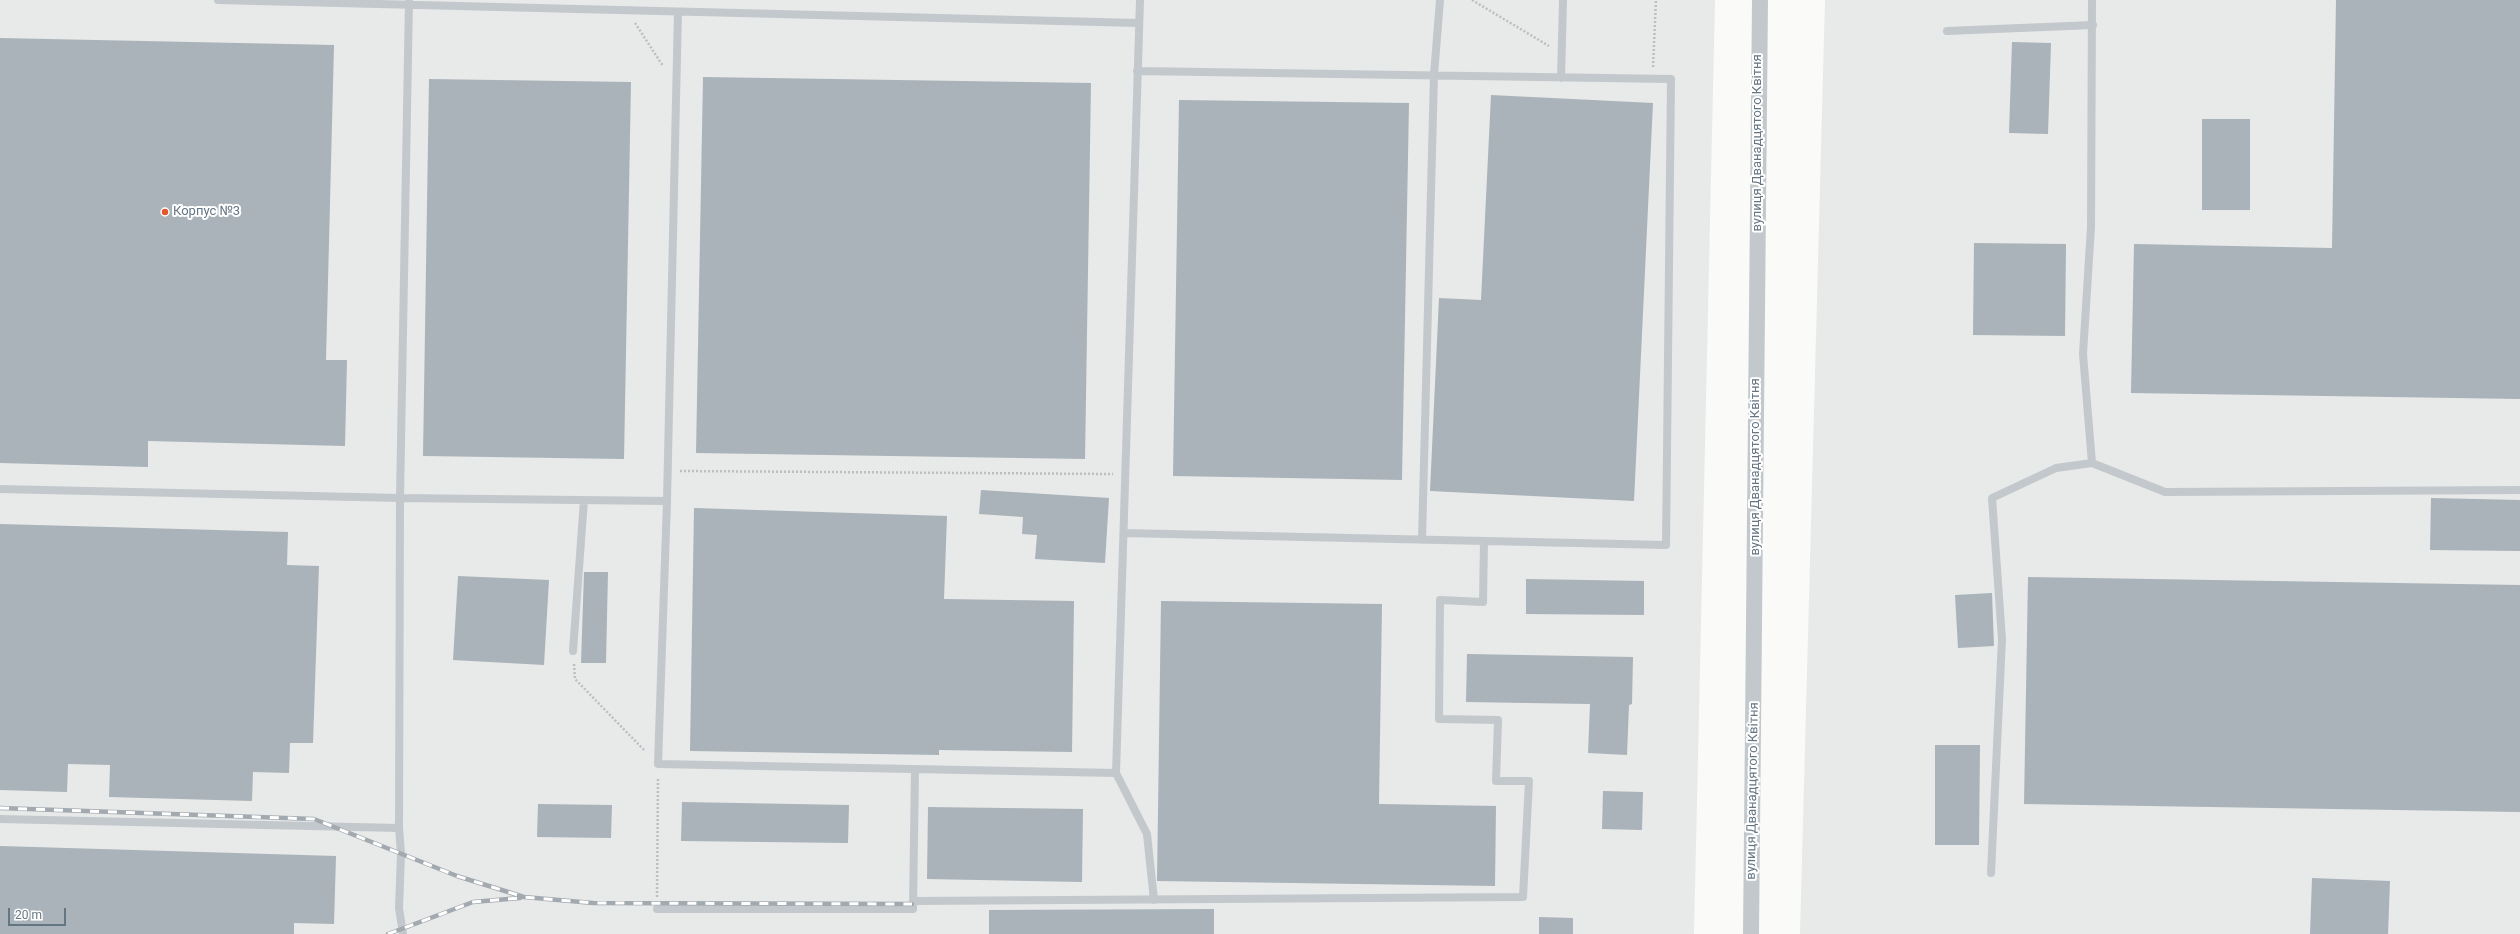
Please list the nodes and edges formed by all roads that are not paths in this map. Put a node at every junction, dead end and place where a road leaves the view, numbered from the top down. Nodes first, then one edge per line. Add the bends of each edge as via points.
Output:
1 (218, 0) edge
2 (1140, 0) edge
3 (1440, 0) edge
4 (1563, 0) edge
5 (1760, 0) edge
6 (2092, 0) edge
7 (409, 3) edge
8 (678, 12) junction
9 (1139, 23) junction
10 (2093, 25) junction
11 (1947, 31) dead end
12 (1137, 71) junction
13 (1434, 75) junction
14 (1561, 78) junction
15 (2092, 463) junction
16 (0, 489) edge
17 (2520, 490) edge
18 (400, 498) junction
19 (584, 500) junction
20 (667, 501) junction
21 (1124, 533) junction
22 (1422, 540) junction
23 (1484, 541) junction
24 (573, 651) road end
25 (915, 769) junction
26 (1116, 773) junction
27 (0, 819) edge
28 (399, 828) junction
29 (1991, 873) dead end
30 (1154, 900) junction
31 (914, 901) junction
32 (656, 909) road end
33 (403, 934) edge
34 (1751, 934) edge

1 - 7 lane
2 - 9 lane
3 - 13 lane
4 - 14 lane
5 - 34 street, вулиця Дванадцятого Квітня
6 - 10 lane
7 - 8 lane
7 - 18 lane
8 - 9 lane
8 - 20 lane
9 - 12 lane
10 - 11 lane
10 - 15 lane via 2091,227 2083,354
12 - 13 lane
12 - 21 lane
13 - 14 lane
13 - 22 lane
14 - 23 lane via 1671,79 1666,545
15 - 17 lane via 2165,492
15 - 29 lane via 2056,468 1992,498 2002,639
16 - 18 lane
18 - 19 lane
18 - 28 lane
19 - 20 lane
19 - 24 lane
20 - 25 lane via 658,764
21 - 22 lane
21 - 26 lane
22 - 23 lane
23 - 30 lane via 1484,602 1440,600 1439,719 1498,720 1496,781 1529,781 1524,897
25 - 26 lane
25 - 31 lane
26 - 30 lane via 1147,834
27 - 28 lane
28 - 33 lane via 400,908
30 - 31 lane
31 - 32 lane via 913,909

